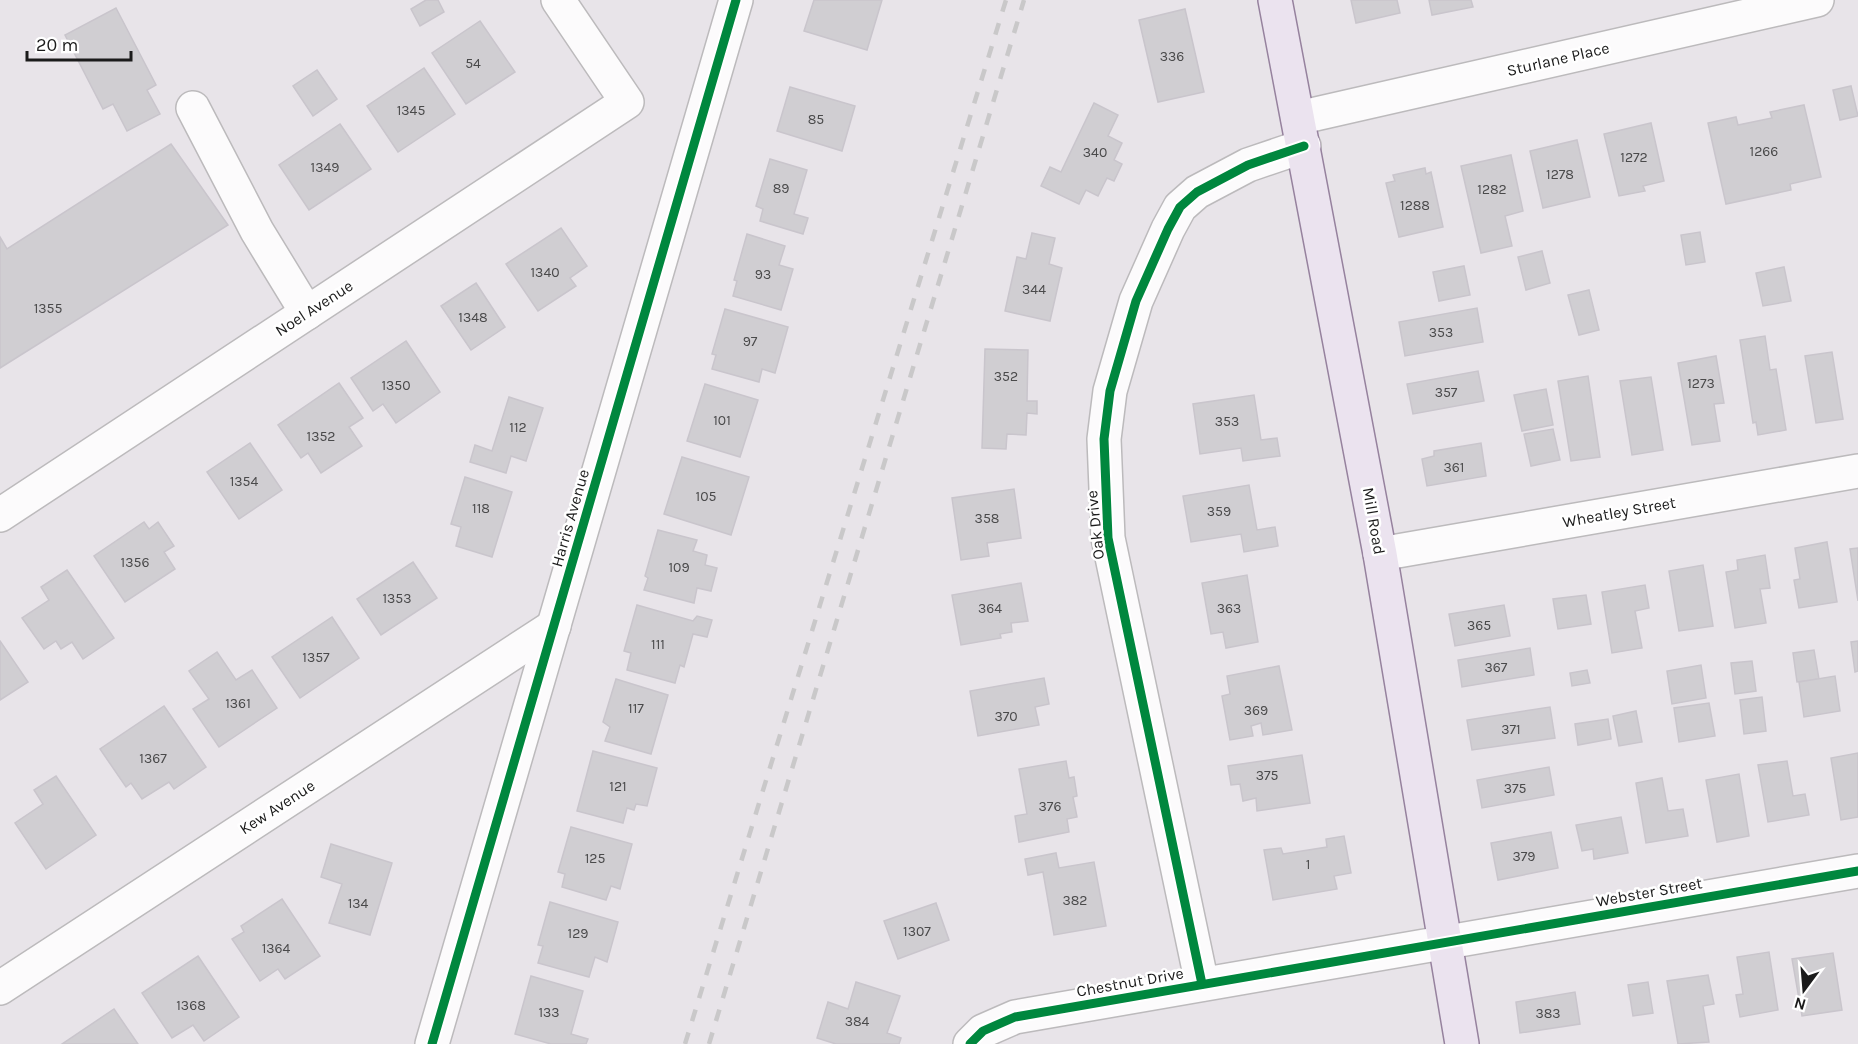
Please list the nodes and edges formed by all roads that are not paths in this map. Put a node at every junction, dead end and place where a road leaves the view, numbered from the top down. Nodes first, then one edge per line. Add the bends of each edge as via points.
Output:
1 (558, 0) edge
2 (736, 0) edge
3 (1275, 0) edge
4 (1817, 0) edge
5 (193, 108) dead end
6 (1301, 132) junction
7 (307, 313) junction
8 (1858, 471) edge
9 (0, 515) edge
10 (1380, 554) junction
11 (554, 626) junction
12 (1858, 871) edge
13 (1445, 943) junction
14 (1202, 984) junction
15 (0, 988) edge
16 (432, 1044) edge
17 (970, 1044) edge
18 (1462, 1044) edge

1 - 7 street, Noel Avenue via 627,102
2 - 11 street, Harris Avenue
3 - 6 main road, Mill Road
4 - 6 street, Sturlane Place
5 - 7 street via 257,231
6 - 10 main road, Mill Road
6 - 14 street, Oak Drive via 1197,192 1180,207 1136,301 1110,391 1104,439 1108,538
7 - 9 street, Noel Avenue
8 - 10 street, Wheatley Street
10 - 13 main road, Mill Road
11 - 15 street, Kew Avenue
11 - 16 street, Harris Avenue
12 - 13 street, Webster Street
13 - 14 street, Chestnut Drive
13 - 18 main road, Mill Road
14 - 17 street, Chestnut Drive via 1015,1017 983,1031

